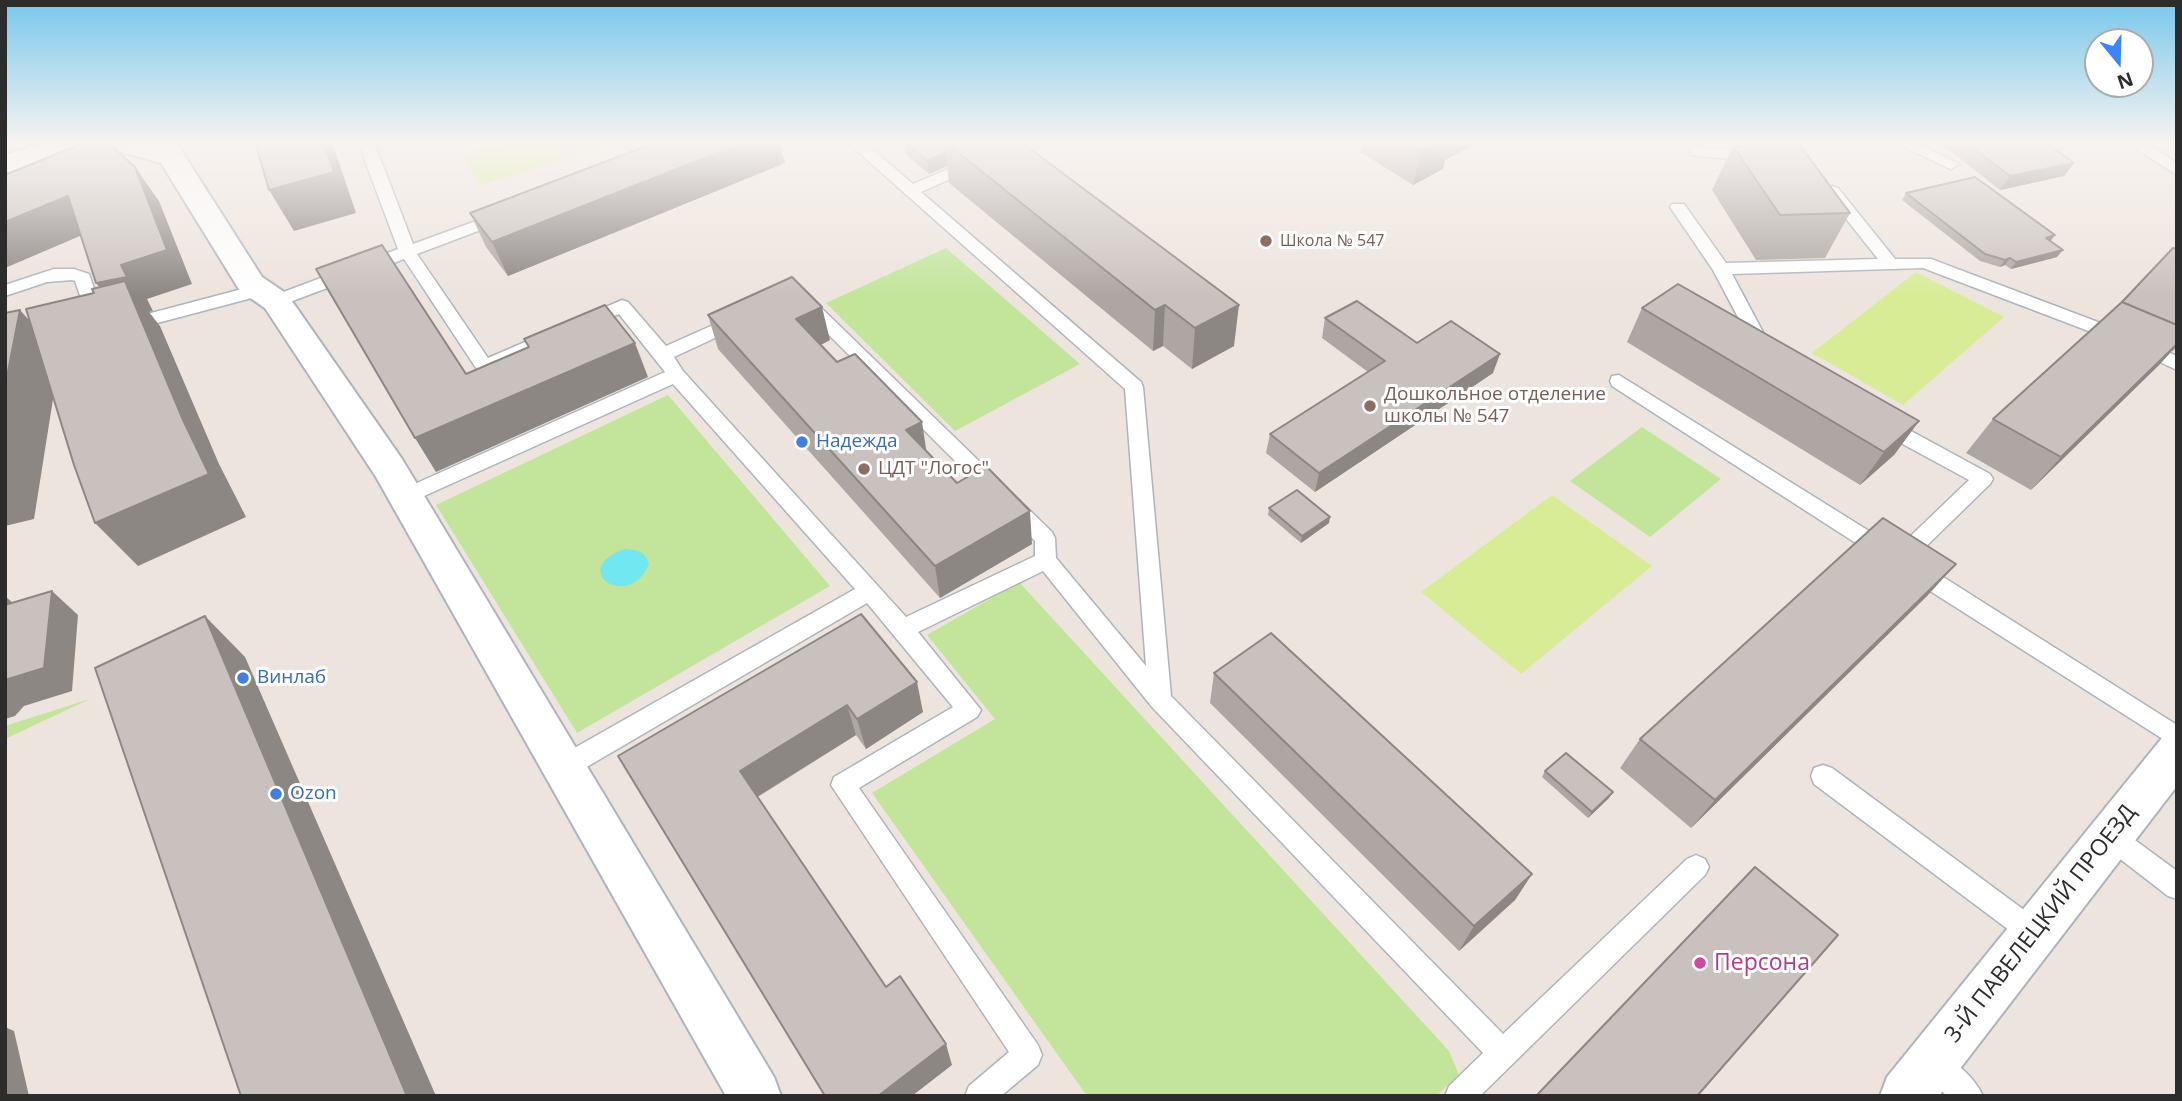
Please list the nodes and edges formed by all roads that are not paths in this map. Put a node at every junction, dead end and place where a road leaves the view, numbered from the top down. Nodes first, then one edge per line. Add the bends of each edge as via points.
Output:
1 (193, 193) edge
2 (385, 193) edge
3 (913, 193) edge
4 (1835, 193) edge
5 (1678, 207) dead end
6 (516, 211) edge
7 (408, 253) junction
8 (1889, 263) junction
9 (1721, 269) junction
10 (5, 290) edge
11 (268, 295) junction
12 (785, 300) edge
13 (761, 311) edge
14 (663, 355) junction
15 (1771, 363) edge
16 (2177, 364) edge
17 (676, 375) junction
18 (1619, 381) dead end
19 (1865, 415) edge
20 (406, 496) junction
21 (1046, 560) junction
22 (1899, 560) junction
23 (870, 591) junction
24 (904, 629) junction
25 (1160, 700) junction
26 (2175, 755) edge
27 (564, 767) junction
28 (1824, 776) dead end
29 (2111, 838) junction
30 (1696, 867) dead end
31 (2177, 887) edge
32 (2034, 933) junction
33 (1501, 1052) junction
34 (1919, 1079) edge
35 (755, 1096) edge
36 (979, 1096) edge
37 (1459, 1096) edge
38 (1969, 1096) edge

1 - 11 street via 251,284
2 - 7 lane
3 - 25 lane via 1134,387
4 - 8 lane
5 - 9 lane
6 - 7 lane
7 - 11 lane
7 - 14 lane via 485,367 622,306
8 - 9 lane
8 - 16 lane via 1925,263 2113,334
9 - 15 lane
10 - 11 lane via 49,276 77,275 83,278 96,321 110,329
11 - 20 street
12 - 21 lane via 797,294 1045,538
13 - 14 lane
14 - 17 lane
17 - 20 lane
17 - 23 lane
18 - 22 lane
19 - 22 lane via 1983,479
20 - 27 street
21 - 24 lane
21 - 25 lane
22 - 26 lane
23 - 24 lane
23 - 27 lane
24 - 36 lane via 969,710 844,785 1028,1055
25 - 33 lane
26 - 29 street, 3-Й ПАВЕЛЕЦКИЙ ПРОЕЗД
27 - 35 street
28 - 32 lane
29 - 31 lane
29 - 32 street, 3-Й ПАВЕЛЕЦКИЙ ПРОЕЗД
30 - 33 lane
32 - 34 street, 3-Й ПАВЕЛЕЦКИЙ ПРОЕЗД
33 - 37 lane
34 - 38 lane

